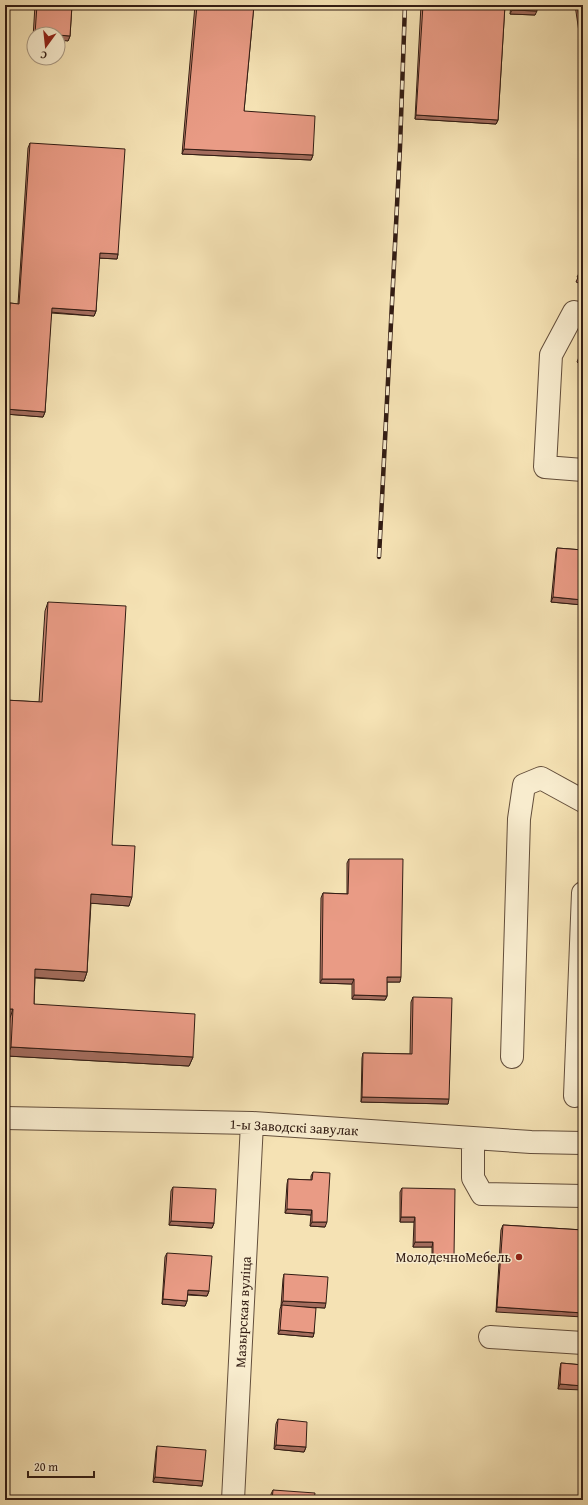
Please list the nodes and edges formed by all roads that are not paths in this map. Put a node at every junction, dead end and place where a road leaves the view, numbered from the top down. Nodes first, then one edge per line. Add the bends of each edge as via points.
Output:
1 (583, 318) edge
2 (583, 470) edge
3 (583, 801) edge
4 (583, 893) edge
5 (512, 1057) dead end
6 (575, 1096) dead end
7 (5, 1118) edge
8 (252, 1123) junction
9 (473, 1138) junction
10 (583, 1143) edge
11 (583, 1196) edge
12 (490, 1337) dead end
13 (583, 1343) edge
14 (233, 1500) edge

1 - 2 street via 574,312 551,355 545,467
3 - 5 street via 541,778 524,785 519,820
4 - 6 street
7 - 8 street, 1-ы Заводскі завулак
8 - 9 street, 1-ы Заводскі завулак
8 - 14 street, Мазырская вуліца
9 - 10 street, 1-ы Заводскі завулак
9 - 11 street via 473,1178 482,1194
12 - 13 street

